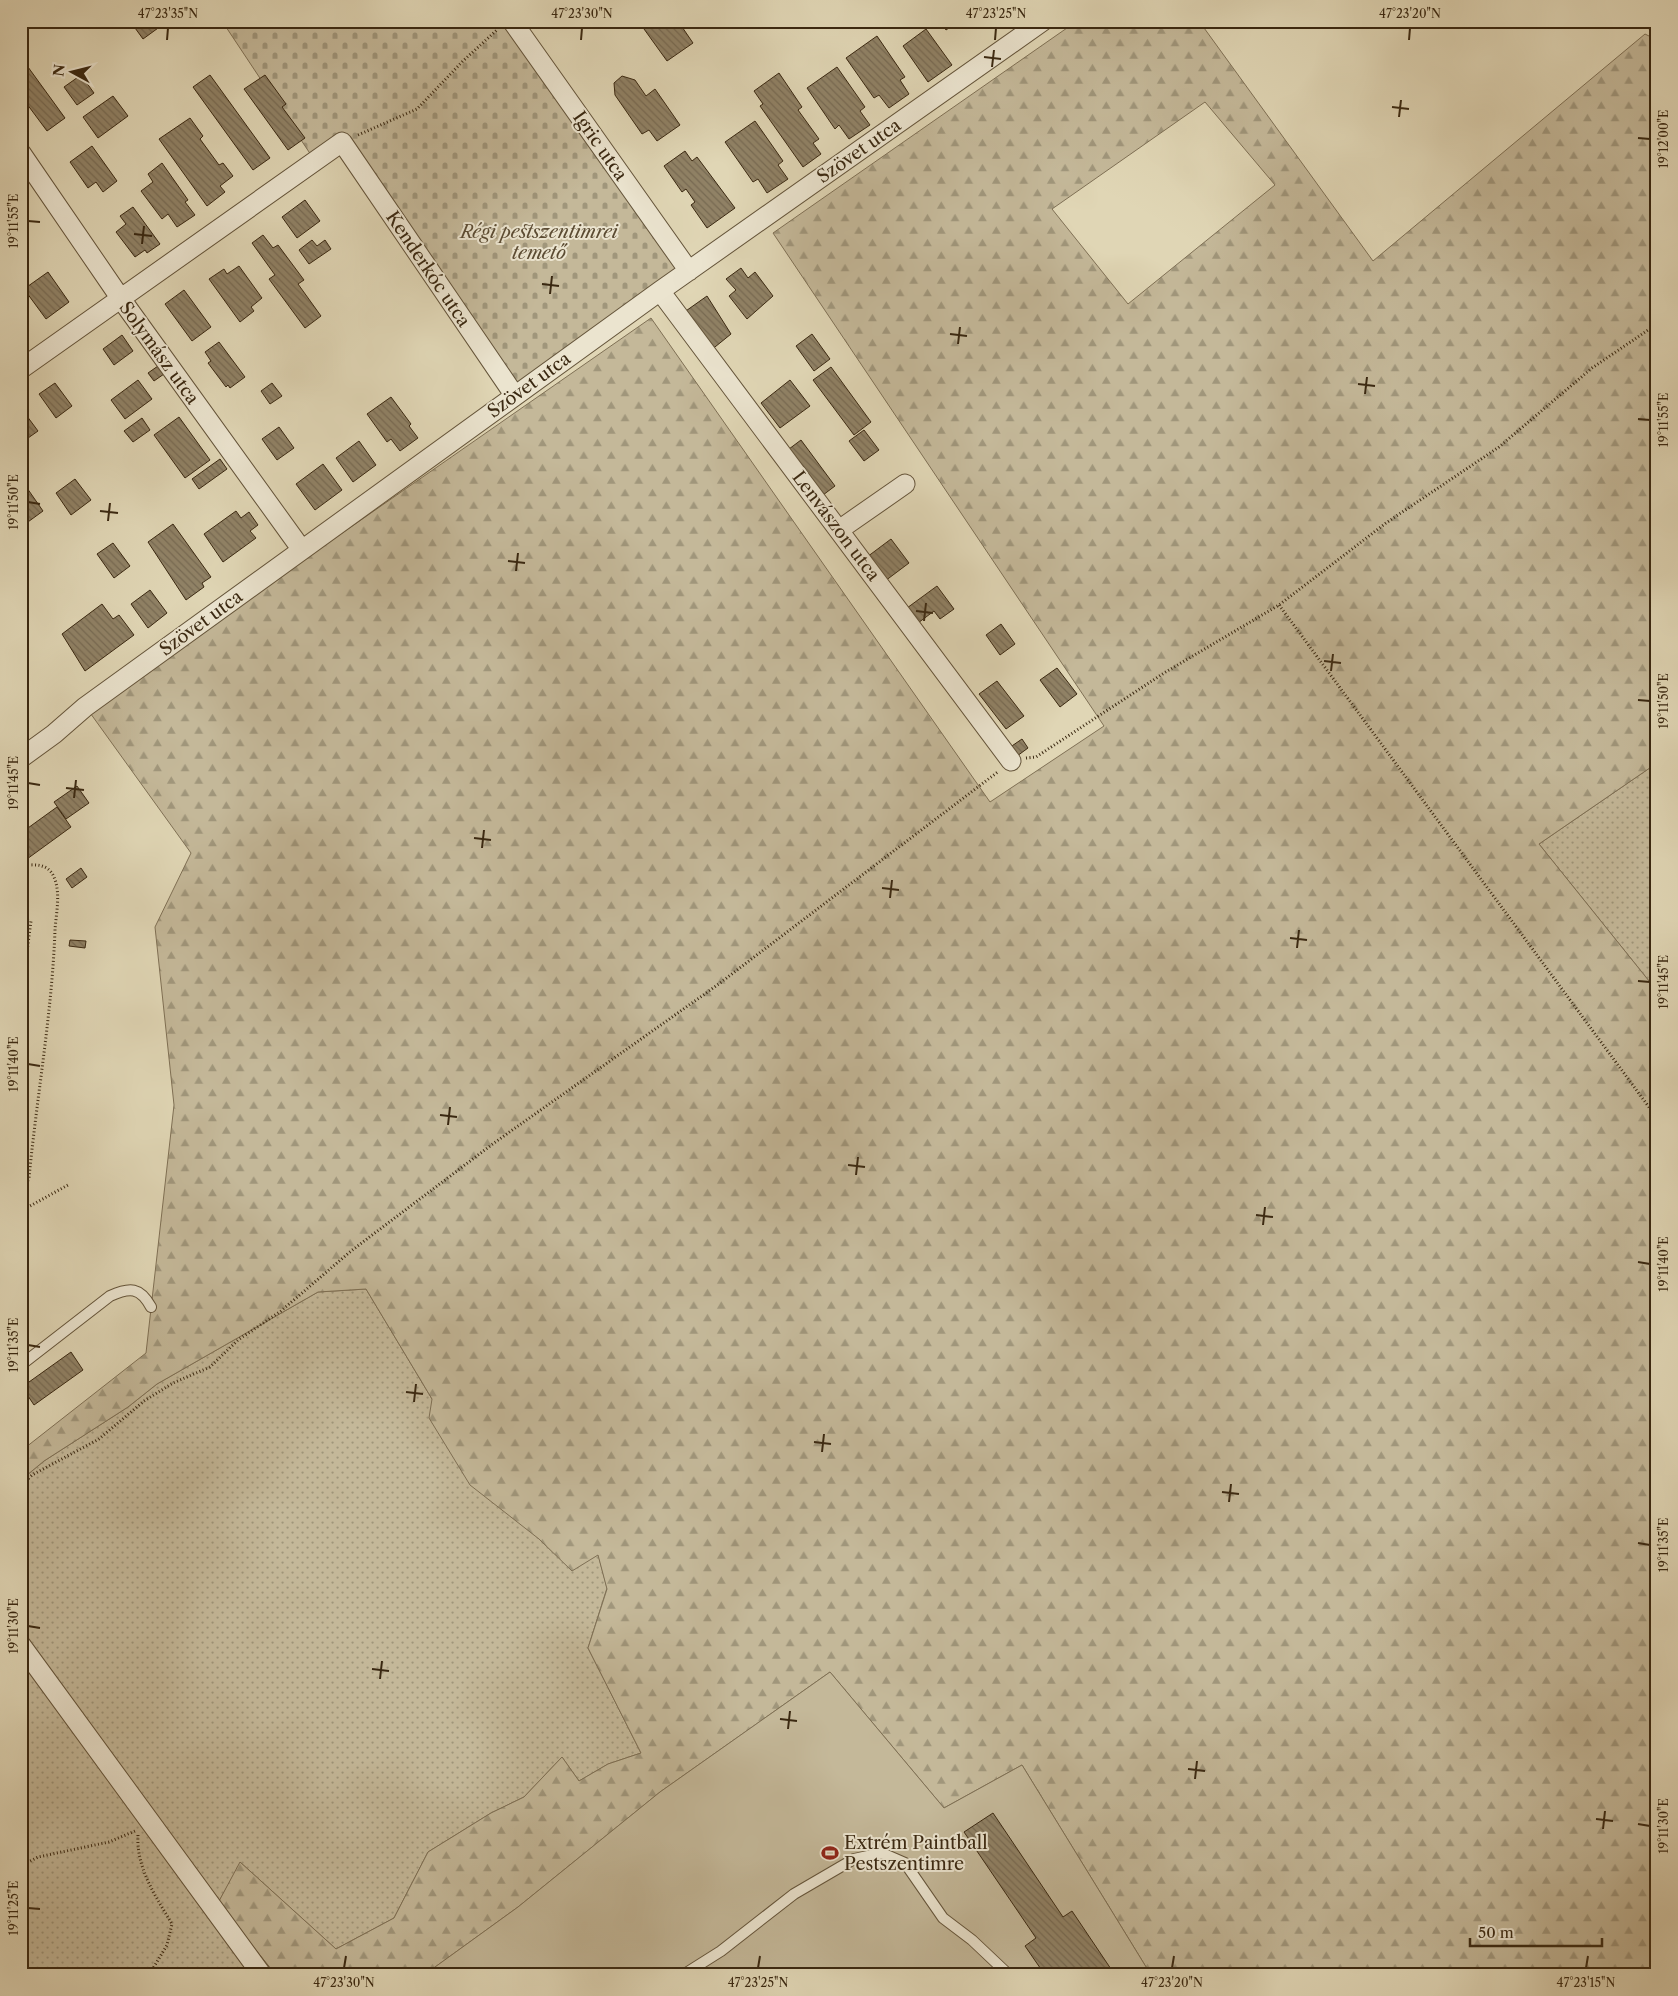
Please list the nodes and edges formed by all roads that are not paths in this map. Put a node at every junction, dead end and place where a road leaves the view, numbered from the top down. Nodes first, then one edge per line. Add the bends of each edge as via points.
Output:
1 (1043, 21) edge
2 (512, 22) edge
3 (21, 153) edge
4 (689, 271) junction
5 (660, 291) junction
6 (121, 299) junction
7 (21, 369) edge
8 (515, 396) junction
9 (905, 484) dead end
10 (839, 530) junction
11 (302, 550) junction
12 (21, 758) edge
13 (1011, 761) road end
14 (151, 1307) dead end
15 (21, 1365) edge
16 (21, 1403) edge
17 (21, 1417) edge
18 (21, 1645) edge
19 (262, 1975) edge
20 (683, 1975) edge
21 (1009, 1975) edge

1 - 4 street, Szövet utca
2 - 4 street, Igric utca
3 - 6 street, Solymász utca
4 - 5 street, Szövet utca
5 - 8 street, Szövet utca
5 - 10 street, Lenvászon utca
6 - 7 street
6 - 8 street, Kenderkóc utca via 342,142
6 - 11 street, Solymász utca
8 - 11 street, Szövet utca
9 - 10 street
10 - 13 street, Lenvászon utca
11 - 12 street, Szövet utca via 85,707
14 - 15 lane via 136,1291 124,1290 110,1296
16 - 17 lane
18 - 19 street
20 - 21 lane via 721,1951 794,1894 854,1859 882,1853 904,1863 943,1918

